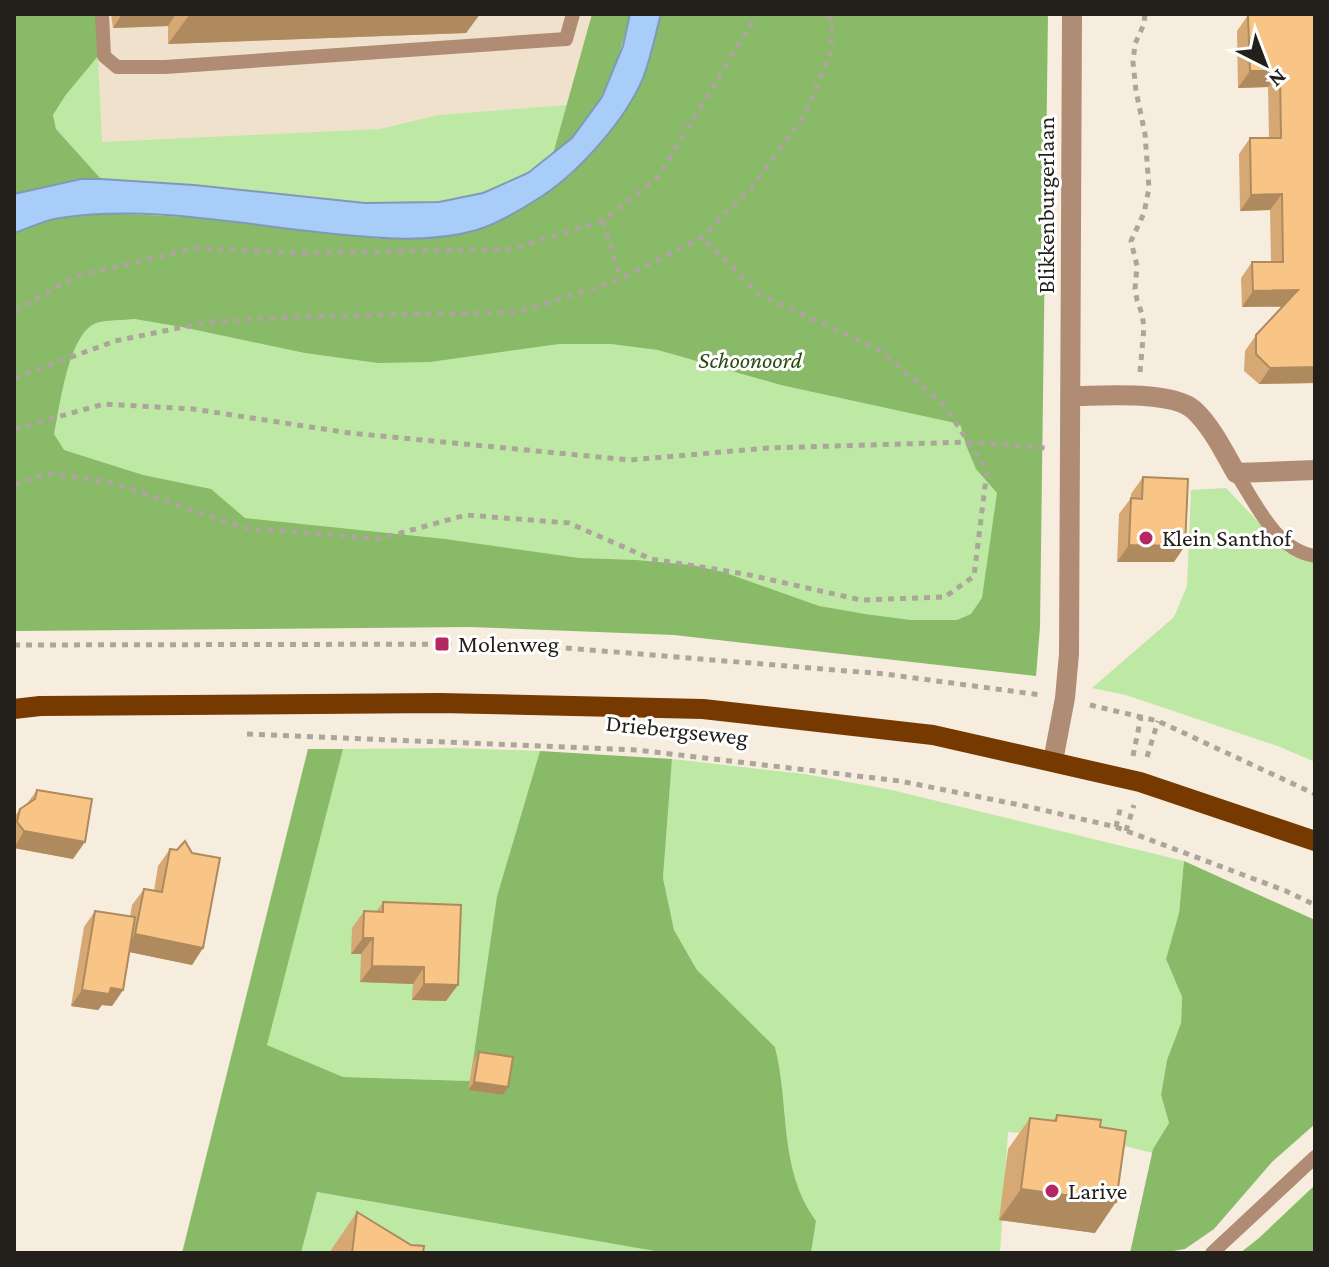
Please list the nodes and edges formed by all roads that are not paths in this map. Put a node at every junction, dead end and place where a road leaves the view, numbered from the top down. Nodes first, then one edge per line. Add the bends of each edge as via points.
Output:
1 (102, 14) edge
2 (573, 14) edge
3 (1072, 14) edge
4 (1071, 396) junction
5 (1315, 470) edge
6 (1236, 473) junction
7 (1315, 556) edge
8 (14, 699) edge
9 (40, 706) junction
10 (14, 709) edge
11 (1053, 761) junction
12 (1315, 841) edge
13 (1315, 1157) edge
14 (1212, 1253) edge

1 - 2 lane via 104,56 117,67 566,39
3 - 4 street, Blikkenburgerlaan
4 - 6 street via 1169,399 1192,408
4 - 11 street, Blikkenburgerlaan via 1069,654
5 - 6 street
6 - 7 lane via 1280,538 1293,550
8 - 9 main road, Driebergseweg
9 - 10 main road, Driebergseweg
9 - 11 main road, Driebergseweg via 440,703 703,709 933,735
11 - 12 main road, Driebergseweg via 1140,782
13 - 14 lane

